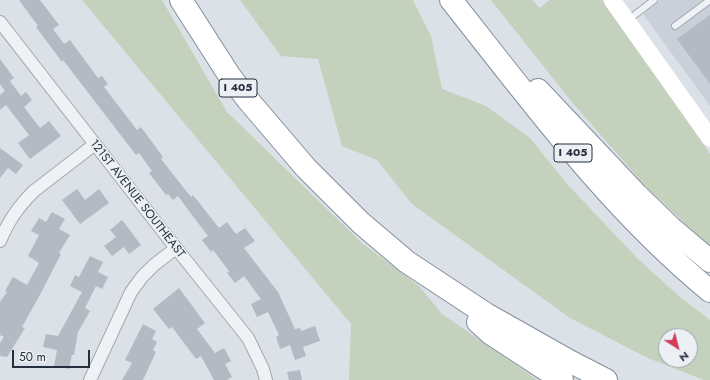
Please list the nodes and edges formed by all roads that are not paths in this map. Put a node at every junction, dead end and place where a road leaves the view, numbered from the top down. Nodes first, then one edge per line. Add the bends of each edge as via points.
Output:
1 (181, 0) edge
2 (452, 0) edge
3 (612, 0) edge
4 (654, 0) edge
5 (710, 0) edge
6 (627, 21) junction
7 (0, 22) edge
8 (675, 26) dead end
9 (709, 135) edge
10 (95, 144) junction
11 (0, 241) edge
12 (176, 248) junction
13 (710, 261) edge
14 (427, 276) junction
15 (710, 291) edge
16 (90, 380) edge
17 (266, 380) edge
18 (562, 380) edge
19 (606, 380) edge

1 - 14 highway, I 405 via 228,75 306,168 361,223
2 - 13 highway via 637,195
2 - 15 highway, I 405 via 574,155 635,222 682,268
3 - 6 street
4 - 6 lane
5 - 8 lane
6 - 9 street
7 - 10 street, 121ST AVENUE SOUTHEAST
10 - 11 street via 26,199 11,218
10 - 12 street, 121ST AVENUE SOUTHEAST
12 - 16 street via 154,265 131,292
12 - 17 street, 121ST AVENUE SOUTHEAST via 248,338
14 - 18 highway via 490,333
14 - 19 highway, I 405 via 486,314

